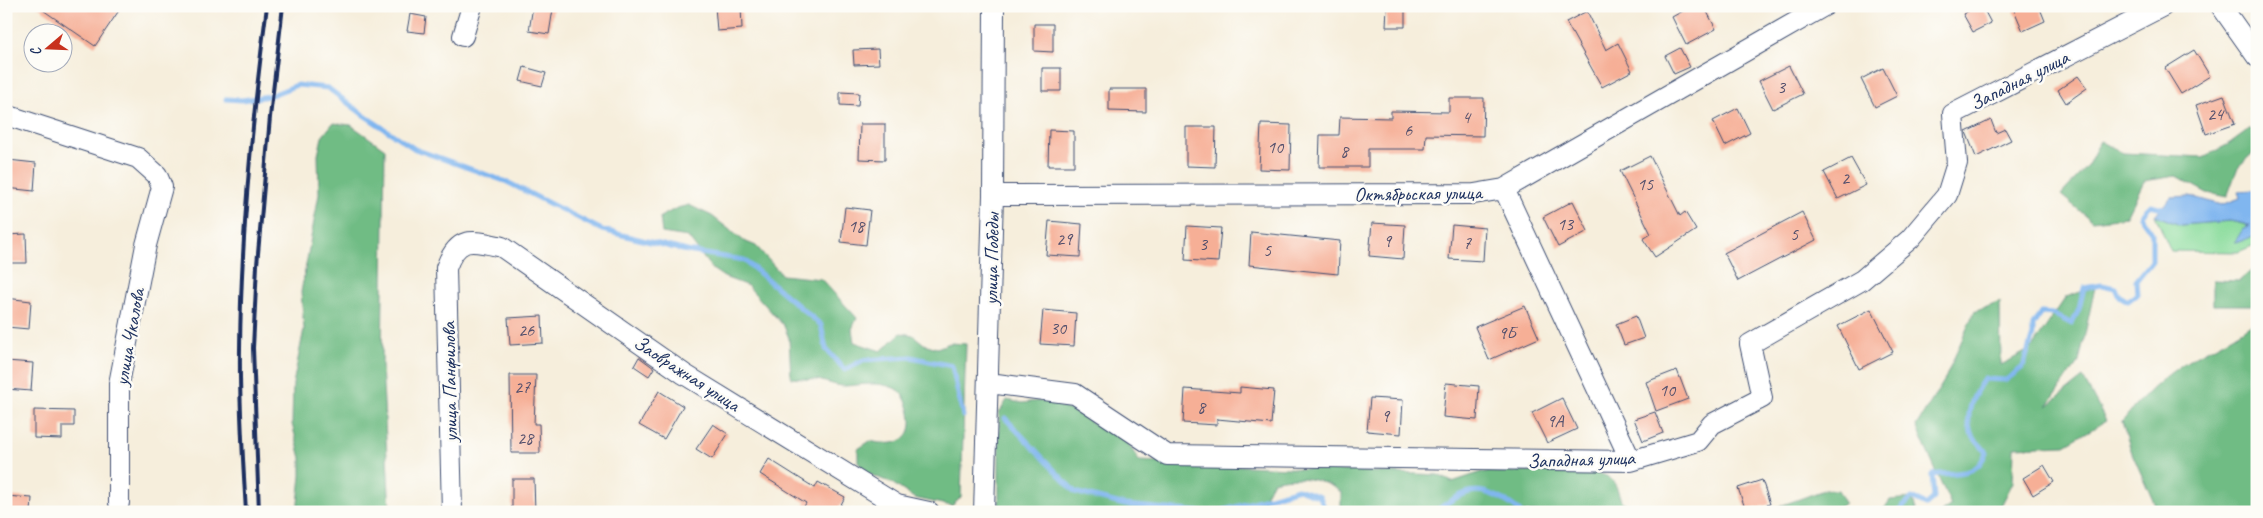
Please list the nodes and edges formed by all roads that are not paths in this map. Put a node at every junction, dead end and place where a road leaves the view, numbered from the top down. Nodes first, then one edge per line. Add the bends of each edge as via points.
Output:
1 (472, 6) edge
2 (994, 6) edge
3 (1824, 6) edge
4 (2163, 6) edge
5 (2221, 6) edge
6 (463, 36) dead end
7 (2257, 57) edge
8 (6, 115) edge
9 (1504, 189) junction
10 (993, 195) junction
11 (451, 254) joint
12 (989, 383) junction
13 (1631, 461) junction
14 (119, 503) dead end
15 (452, 512) edge
16 (929, 512) edge
17 (984, 512) edge

1 - 6 street
2 - 10 street, улица Победы
3 - 9 street, Октябрьская улица
4 - 13 street, Западная улица via 1953,114 1957,163 1948,195 1910,239 1862,280 1750,344 1762,398 1712,424 1698,441
5 - 7 street
8 - 14 street, улица Чкалова via 138,158 157,175 162,187 146,245 119,384
9 - 10 street, Октябрьская улица via 1474,194
9 - 13 street
10 - 12 street, улица Победы
11 - 15 street, улица Панфилова via 446,268
11 - 16 street, Заовражная улица via 460,243 475,241 502,247 684,374 897,505
12 - 13 street, Западная улица via 1075,394 1167,455
12 - 17 street, улица Победы

